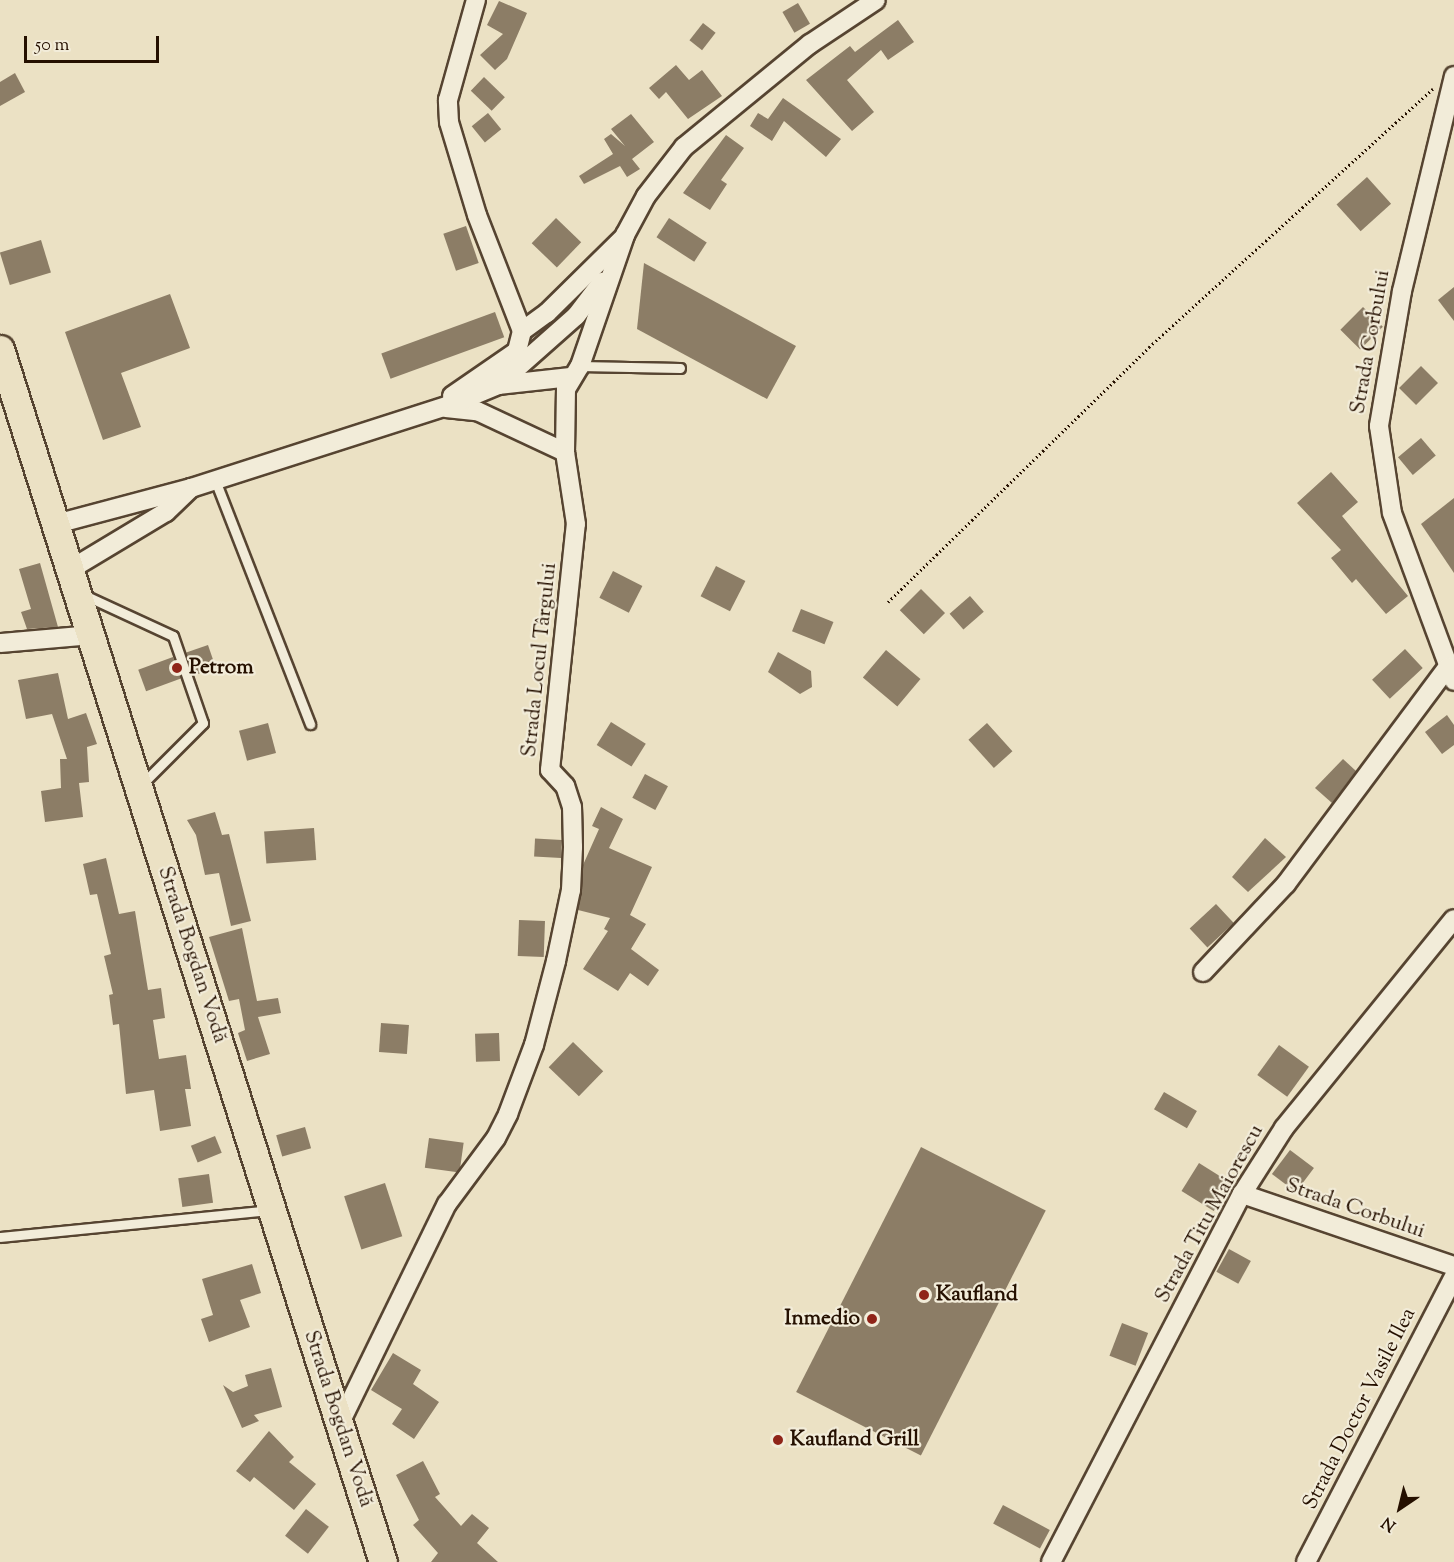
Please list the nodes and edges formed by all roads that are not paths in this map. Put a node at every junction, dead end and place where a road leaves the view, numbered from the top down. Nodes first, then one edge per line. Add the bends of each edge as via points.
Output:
1 (476, 0) edge
2 (876, 0) edge
3 (1454, 76) edge
4 (625, 235) junction
5 (547, 313) junction
6 (522, 331) junction
7 (0, 349) edge
8 (534, 352) junction
9 (680, 368) dead end
10 (575, 372) junction
11 (498, 385) junction
12 (435, 408) junction
13 (565, 452) junction
14 (215, 480) junction
15 (191, 488) junction
16 (56, 524) junction
17 (74, 581) junction
18 (92, 635) junction
19 (0, 643) edge
20 (1451, 674) edge
21 (310, 724) dead end
22 (139, 787) junction
23 (1454, 919) edge
24 (1203, 972) dead end
25 (1242, 1194) junction
26 (272, 1210) junction
27 (0, 1237) edge
28 (1454, 1266) edge
29 (1454, 1276) edge
30 (339, 1425) junction
31 (383, 1562) edge
32 (1051, 1562) edge
33 (1306, 1562) edge

1 - 6 street via 448,100 449,122 477,215
2 - 4 street, Strada Locul Târgului via 810,44 684,147 646,196
3 - 20 street, Strada Corbului via 1402,291 1378,426 1392,513
4 - 5 street, Strada Locul Târgului
4 - 8 street, Strada Locul Târgului via 593,297
4 - 10 street, Strada Locul Târgului
5 - 6 street, Strada Locul Târgului
5 - 8 street, Strada Locul Târgului
6 - 12 street, Strada Locul Târgului via 517,351
7 - 16 main road, Strada Bogdan Vodă
8 - 11 street, Strada Locul Târgului
9 - 10 lane
10 - 11 street, Strada Locul Târgului
10 - 13 street, Strada Locul Târgului via 566,389
11 - 12 street, Strada Locul Târgului
12 - 13 street, Strada Locul Târgului via 477,411
12 - 14 street, Strada Locul Târgului
13 - 30 street, Strada Locul Târgului via 576,524 550,770 565,786 572,807 573,847 571,890 556,961 531,1056 508,1114 496,1138 441,1214
14 - 15 street, Strada Locul Târgului
14 - 21 lane
15 - 16 street, Strada Locul Târgului
15 - 17 street, Strada Locul Târgului via 166,512
16 - 17 main road, Strada Bogdan Vodă
17 - 18 main road, Strada Bogdan Vodă
17 - 22 lane via 173,636 203,723
18 - 19 street
18 - 22 main road, Strada Bogdan Vodă
20 - 24 street via 1286,884
22 - 26 main road, Strada Bogdan Vodă
23 - 25 street, Strada Titu Maiorescu via 1284,1128
25 - 28 street, Strada Corbului
25 - 32 street, Strada Titu Maiorescu
26 - 27 lane
26 - 30 main road, Strada Bogdan Vodă
29 - 33 street, Strada Doctor Vasile Ilea
30 - 31 main road, Strada Bogdan Vodă

